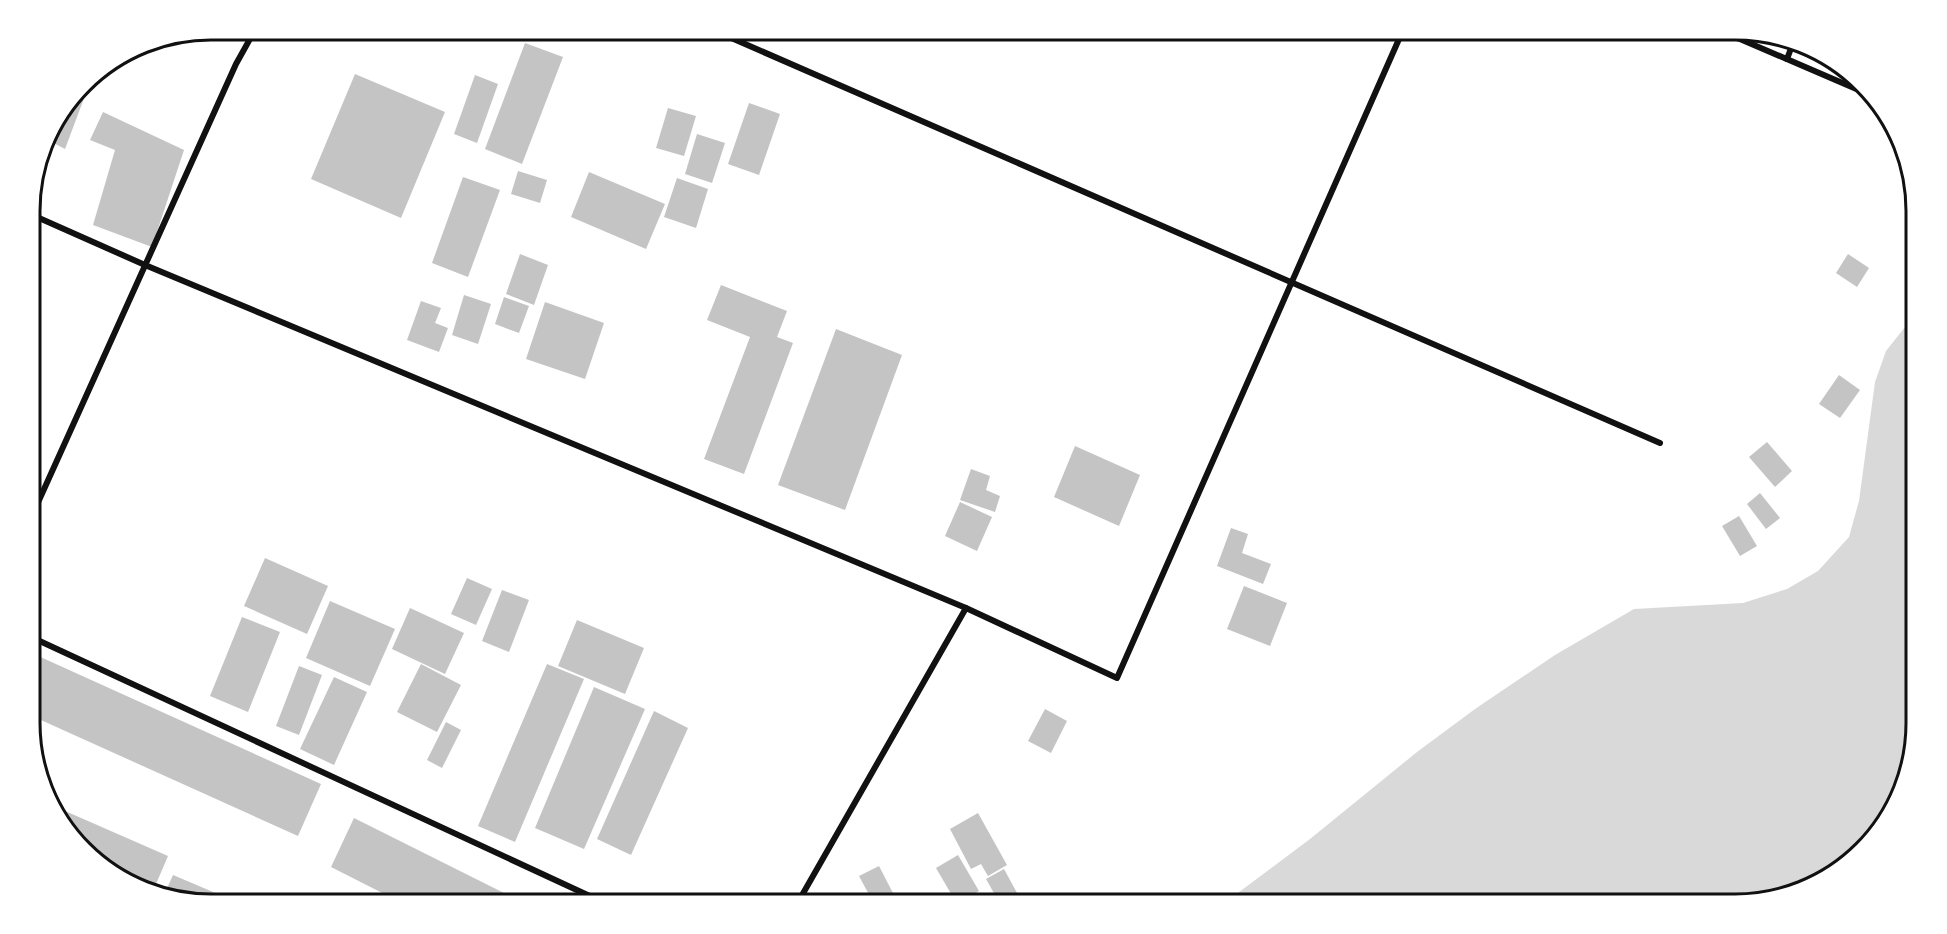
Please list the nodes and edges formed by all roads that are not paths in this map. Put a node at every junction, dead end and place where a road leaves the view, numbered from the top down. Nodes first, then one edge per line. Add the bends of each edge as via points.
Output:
1 (249, 41) edge
2 (738, 41) edge
3 (1398, 41) edge
4 (1744, 41) edge
5 (1790, 50) edge
6 (1786, 59) junction
7 (1855, 89) edge
8 (41, 219) edge
9 (145, 265) junction
10 (1291, 282) junction
11 (1660, 443) dead end
12 (41, 496) edge
13 (966, 608) junction
14 (41, 642) edge
15 (585, 894) edge
16 (803, 894) edge

1 - 9 street
2 - 10 street
3 - 10 street
4 - 6 street
5 - 6 street
6 - 7 street
8 - 9 street
9 - 12 street
9 - 13 street
10 - 11 street
10 - 13 street via 1117,678
13 - 16 street
14 - 15 street

